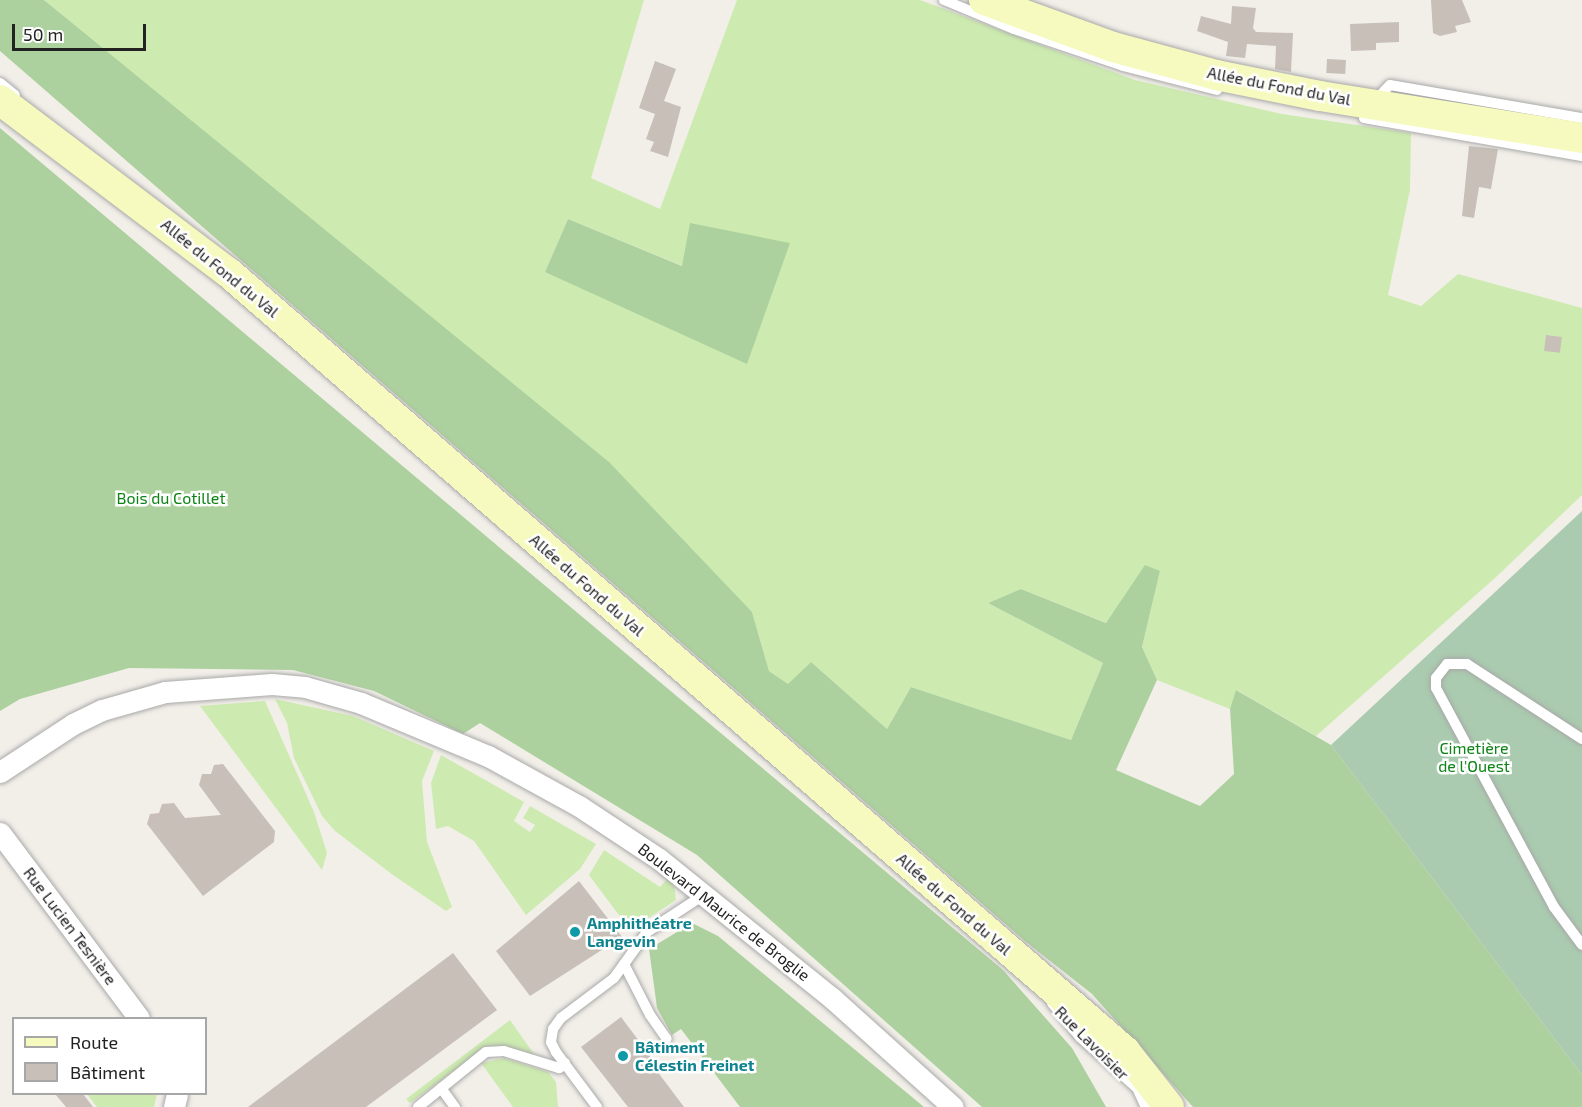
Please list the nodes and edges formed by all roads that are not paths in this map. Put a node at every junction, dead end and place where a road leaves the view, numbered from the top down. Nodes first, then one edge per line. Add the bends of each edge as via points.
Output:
1 (944, 0) edge
2 (984, 0) edge
3 (0, 83) edge
4 (1230, 93) dead end
5 (14, 102) edge
6 (1455, 108) junction
7 (1361, 110) junction
8 (1582, 118) edge
9 (1582, 138) edge
10 (1582, 156) edge
11 (101, 160) dead end
12 (136, 201) junction
13 (1582, 739) edge
14 (0, 772) edge
15 (0, 833) edge
16 (706, 893) junction
17 (1582, 945) edge
18 (624, 964) junction
19 (138, 1017) edge
20 (667, 1039) dead end
21 (565, 1063) junction
22 (441, 1088) junction
23 (1159, 1103) edge
24 (418, 1107) edge
25 (455, 1107) edge
26 (597, 1107) edge
27 (953, 1107) edge

1 - 4 lane via 1123,66
2 - 7 street, Allée du Fond du Val via 1037,22 1164,62
3 - 5 lane
5 - 12 street, Allée du Fond du Val
6 - 7 street, Allée du Fond du Val
6 - 8 lane
6 - 9 street, Allée du Fond du Val
7 - 10 lane
11 - 12 lane via 119,174
12 - 23 street, Allée du Fond du Val via 229,273 1125,1051
13 - 17 lane via 1467,664 1447,664 1436,678 1436,688 1554,907
14 - 16 street, Boulevard Maurice de Broglie via 47,738 102,710 131,701 190,687 252,683 298,686 398,716 488,756 615,829
15 - 19 street, Rue Lucien Tesnière
16 - 18 lane via 647,932
16 - 27 street, Boulevard Maurice de Broglie via 833,999
18 - 20 lane
18 - 21 lane via 602,989 561,1018 554,1029 551,1042
21 - 22 lane via 559,1068 504,1051 486,1052
21 - 26 lane
22 - 24 lane
22 - 25 lane

